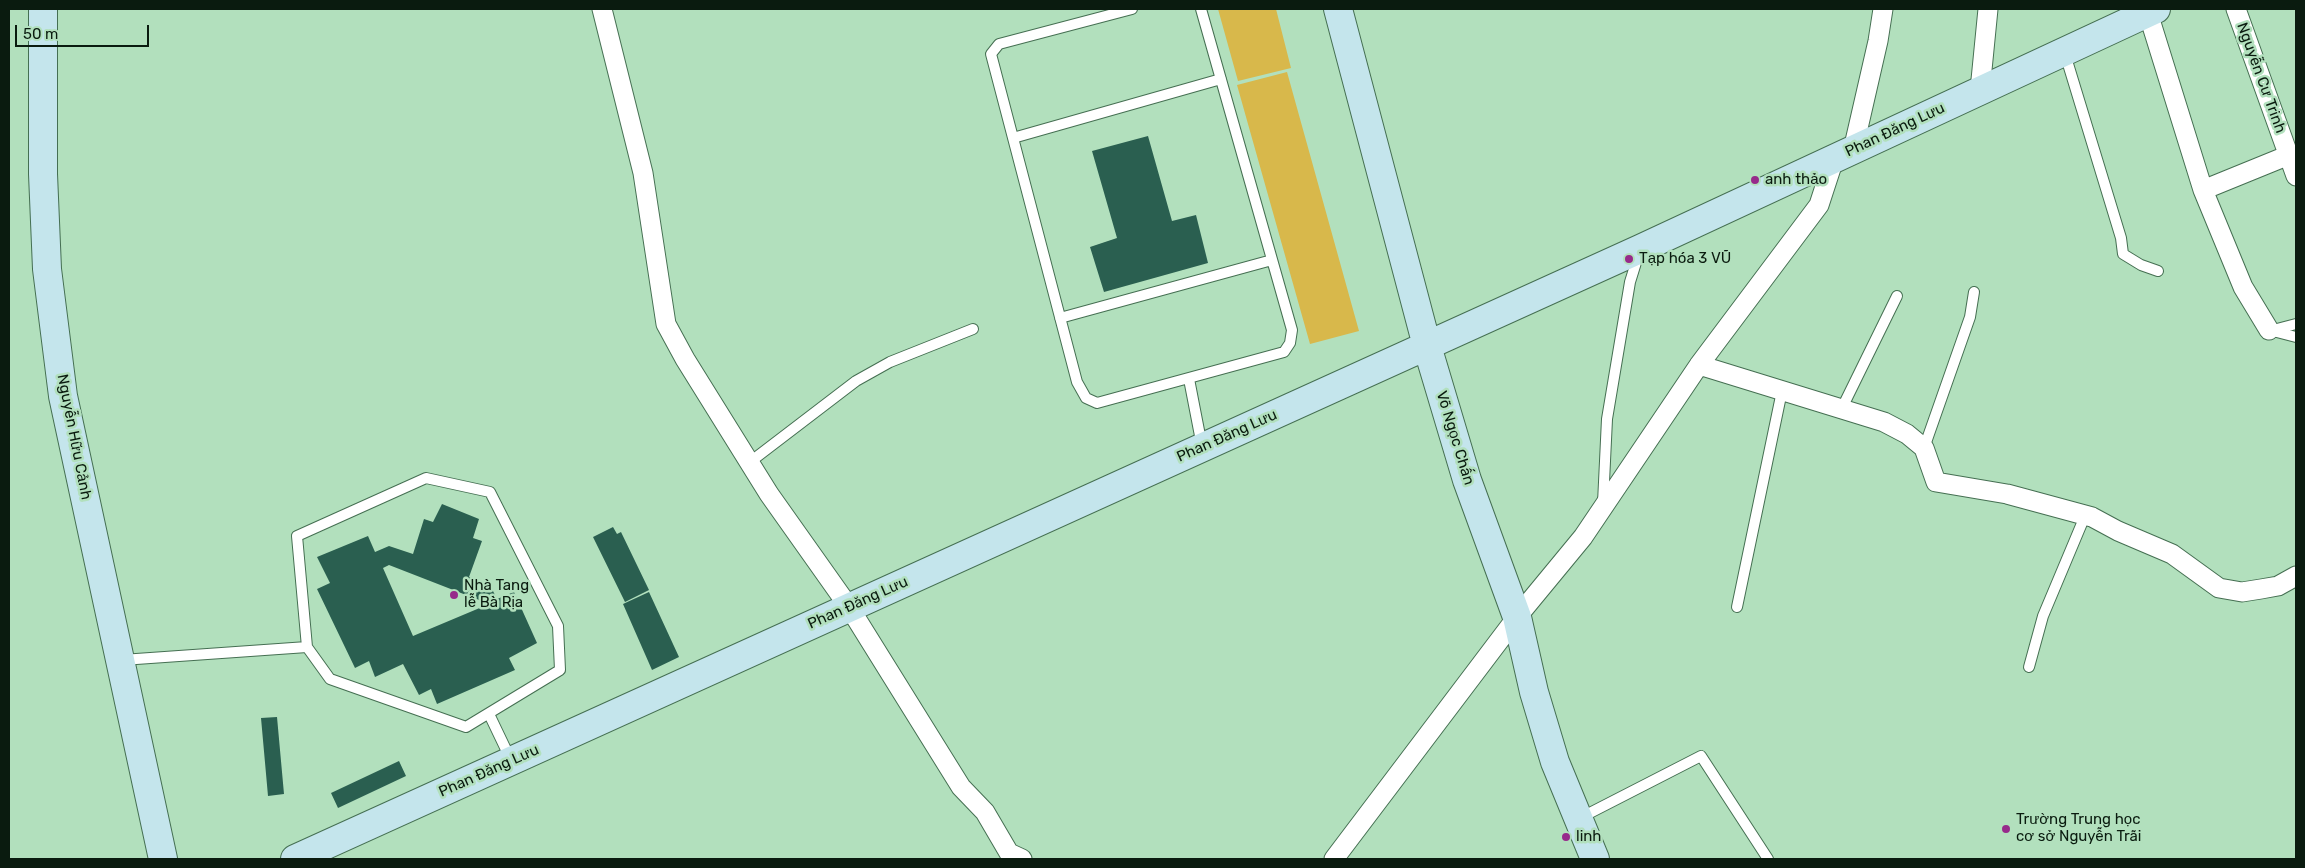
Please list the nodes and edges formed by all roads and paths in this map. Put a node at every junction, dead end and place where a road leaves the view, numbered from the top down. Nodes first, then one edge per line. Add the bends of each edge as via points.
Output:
1 (43, 9) edge
2 (602, 9) edge
3 (1132, 9) edge
4 (1201, 9) edge
5 (1338, 9) edge
6 (1883, 9) edge
7 (1988, 9) edge
8 (2236, 9) edge
9 (2152, 11) edge
10 (2064, 50) junction
11 (1221, 79) junction
12 (1980, 90) junction
13 (1013, 138) junction
14 (1843, 155) junction
15 (2289, 156) junction
16 (2296, 176) edge
17 (2203, 190) junction
18 (1640, 249) junction
19 (1272, 260) junction
20 (2158, 271) dead end
21 (1974, 292) dead end
22 (1897, 296) dead end
23 (1060, 318) junction
24 (2296, 324) edge
25 (973, 328) dead end
26 (2270, 330) junction
27 (2296, 338) edge
28 (1427, 346) junction
29 (1699, 365) junction
30 (1189, 379) junction
31 (1782, 391) junction
32 (1842, 408) junction
33 (1202, 447) junction
34 (1924, 448) junction
35 (750, 462) junction
36 (1602, 508) junction
37 (2085, 516) junction
38 (2296, 576) edge
39 (849, 607) junction
40 (1737, 607) dead end
41 (1517, 618) junction
42 (307, 647) junction
43 (122, 660) junction
44 (2029, 667) dead end
45 (489, 714) junction
46 (511, 761) junction
47 (1578, 819) junction
48 (1000, 840) junction
49 (163, 859) edge
50 (295, 859) edge
51 (998, 859) edge
52 (1022, 859) edge
53 (1334, 859) edge
54 (1596, 859) edge
55 (1768, 859) edge

1 - 43 street, Nguyễn Hữu Cảnh via 43,174 47,269 63,396
2 - 35 street via 643,173 666,324 684,360
3 - 13 lane via 999,44 991,54
4 - 11 lane
5 - 28 street, Võ Ngọc Chấn
6 - 14 street via 1878,41
7 - 12 street
8 - 15 street, Nguyễn Cư Trinh
9 - 10 street, Phan Đăng Lưu
9 - 17 street
10 - 12 street, Phan Đăng Lưu
10 - 20 lane via 2121,238 2123,254
11 - 13 lane
11 - 19 lane
12 - 14 street, Phan Đăng Lưu
13 - 23 lane
14 - 18 street, Phan Đăng Lưu
14 - 29 street via 1819,205
15 - 16 street, Nguyễn Cư Trinh
15 - 17 street
17 - 26 street via 2243,287
18 - 28 street, Phan Đăng Lưu
18 - 36 lane via 1630,282 1607,419
19 - 23 lane
19 - 30 lane via 1292,330 1290,343 1284,352
21 - 34 lane via 1970,317
22 - 32 lane
23 - 30 lane via 1077,382 1086,398 1097,403
24 - 26 lane
25 - 35 lane via 890,362 856,381
26 - 27 lane
28 - 33 street, Phan Đăng Lưu
28 - 41 street, Võ Ngọc Chấn via 1466,480
29 - 31 street
29 - 36 street
30 - 33 lane
31 - 32 street
31 - 40 lane
32 - 34 street via 1884,422
33 - 39 street, Phan Đăng Lưu
34 - 37 street via 1936,482 2007,494
35 - 39 street
36 - 41 street via 1583,537
37 - 38 street via 2172,554 2220,588 2242,592 2278,586
37 - 44 lane via 2043,616
39 - 46 street, Phan Đăng Lưu
39 - 48 street via 961,787 985,812
41 - 47 street, Võ Ngọc Chấn via 1555,762
41 - 53 street
42 - 43 lane
42 - 45 lane via 330,679 466,727
42 - 45 lane via 297,536 426,478 490,492 558,626 560,670
43 - 49 street, Nguyễn Hữu Cảnh
45 - 46 lane
46 - 50 street, Phan Đăng Lưu
47 - 54 street, Võ Ngọc Chấn
47 - 55 lane via 1701,756
48 - 51 street
48 - 52 street via 1009,853

